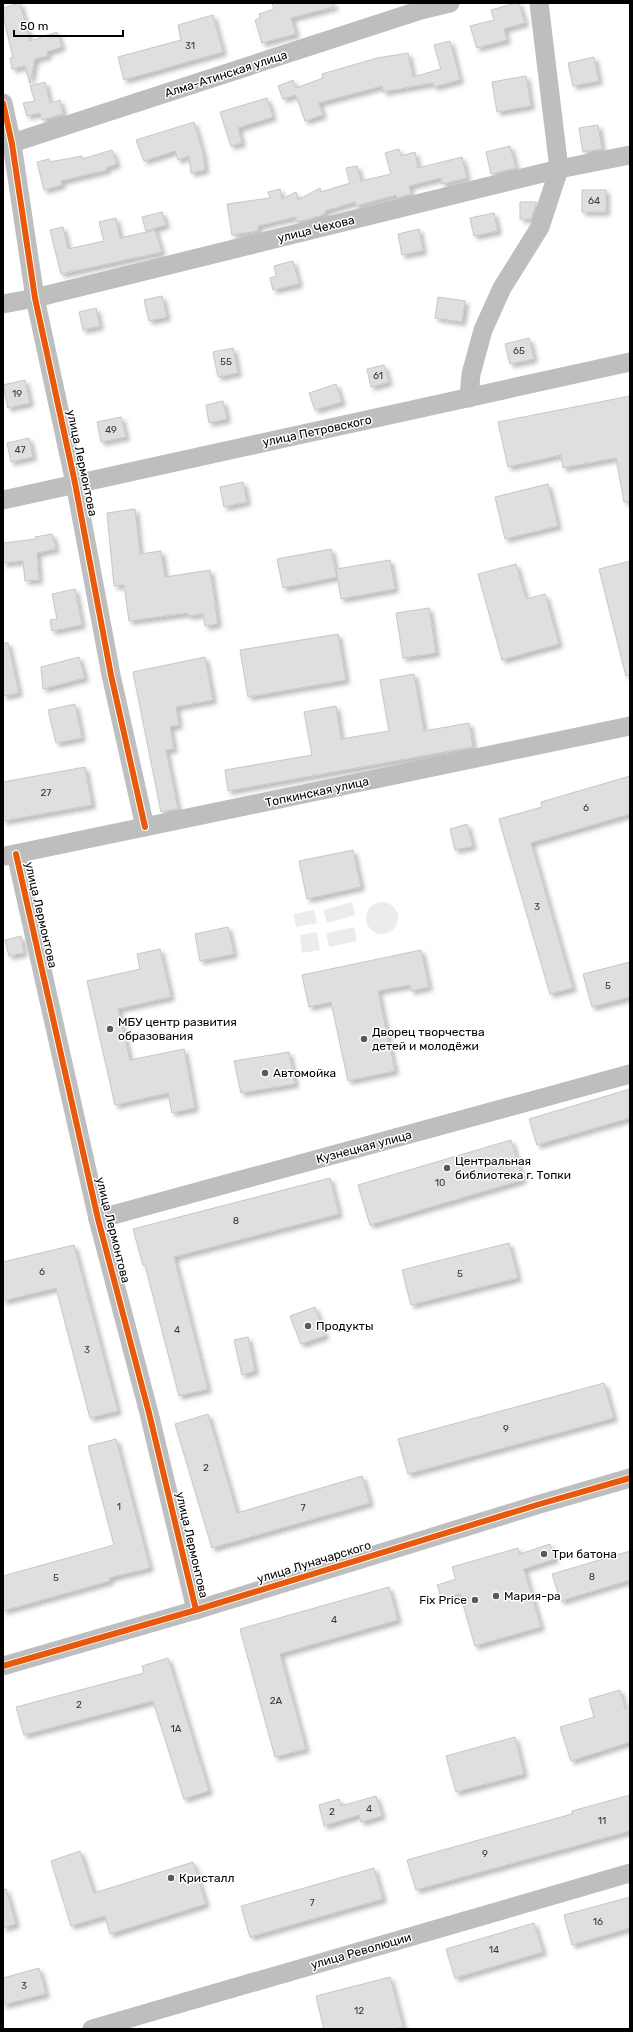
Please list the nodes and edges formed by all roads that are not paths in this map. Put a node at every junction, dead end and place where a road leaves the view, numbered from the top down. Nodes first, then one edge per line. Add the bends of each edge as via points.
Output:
1 (450, 3) edge
2 (539, 3) edge
3 (3, 103) edge
4 (8, 145) edge
5 (630, 155) edge
6 (560, 169) junction
7 (35, 298) junction
8 (3, 304) edge
9 (630, 362) edge
10 (469, 398) junction
11 (75, 483) junction
12 (3, 500) edge
13 (630, 726) edge
14 (145, 827) junction
15 (9, 855) edge
16 (630, 1074) edge
17 (98, 1220) junction
18 (630, 1478) edge
19 (196, 1610) junction
20 (3, 1666) edge
21 (630, 1873) edge
22 (92, 2029) edge

1 - 4 street, Алма-Атинская улица
2 - 6 street
3 - 4 street, улица Лермонтова
4 - 7 street, улица Лермонтова
5 - 6 street, улица Чехова
6 - 7 street, улица Чехова
6 - 10 street via 540,227 502,288 483,330 471,374
7 - 8 street, улица Чехова
7 - 11 street, улица Лермонтова
9 - 10 street, улица Петровского
10 - 11 street, улица Петровского
11 - 12 street, улица Петровского
11 - 14 street, улица Лермонтова via 111,675
13 - 14 street, Топкинская улица
14 - 15 street, Топкинская улица
15 - 17 street, улица Лермонтова
16 - 17 street, Кузнецкая улица
17 - 19 street, улица Лермонтова via 149,1413
18 - 19 street, улица Луначарского
19 - 20 street, улица Луначарского
21 - 22 street, улица Революции

